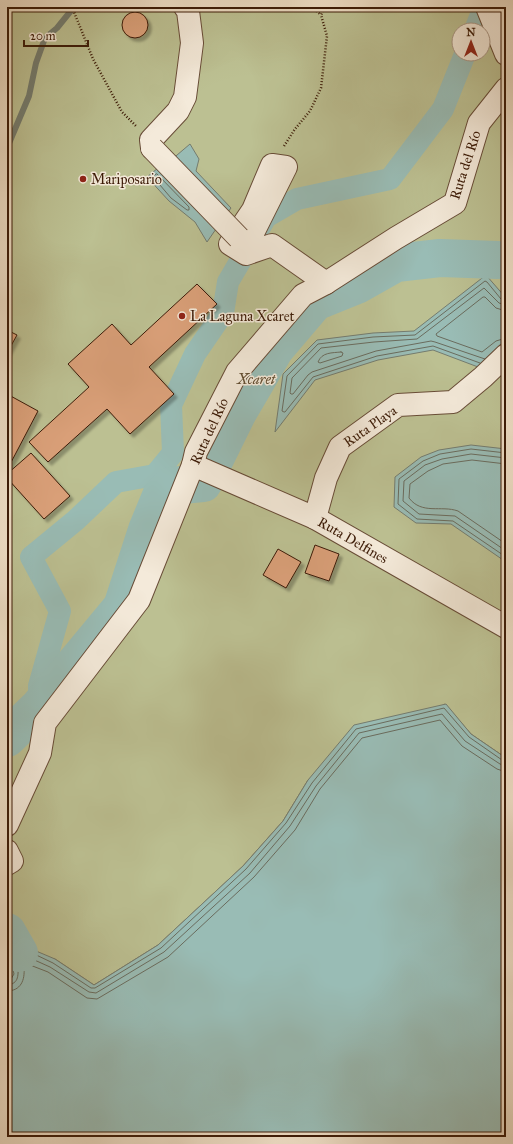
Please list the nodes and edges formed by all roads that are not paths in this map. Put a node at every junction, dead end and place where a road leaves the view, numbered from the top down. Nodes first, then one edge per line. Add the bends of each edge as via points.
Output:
1 (185, 7) edge
2 (487, 7) edge
3 (506, 54) edge
4 (506, 89) edge
5 (326, 283) junction
6 (506, 355) edge
7 (193, 465) junction
8 (315, 518) junction
9 (506, 627) edge
10 (7, 825) edge
11 (7, 851) edge
12 (7, 864) edge

1 - 5 street, bridge via 188,11 192,43 185,97 178,111 151,140 152,148 239,238 251,237 286,167 272,165 253,210 230,244 246,254 272,245
2 - 3 street
4 - 5 street, Ruta del Río via 479,123 456,203
5 - 7 street, Ruta del Río via 302,295 237,372 196,452
6 - 8 street, Ruta Playa via 453,402 398,404 340,447 326,478
7 - 8 street, Ruta Delfines
7 - 10 street, Ruta del Río via 139,600 45,723 40,753
8 - 9 street, Ruta Delfines
11 - 12 street via 12,861

